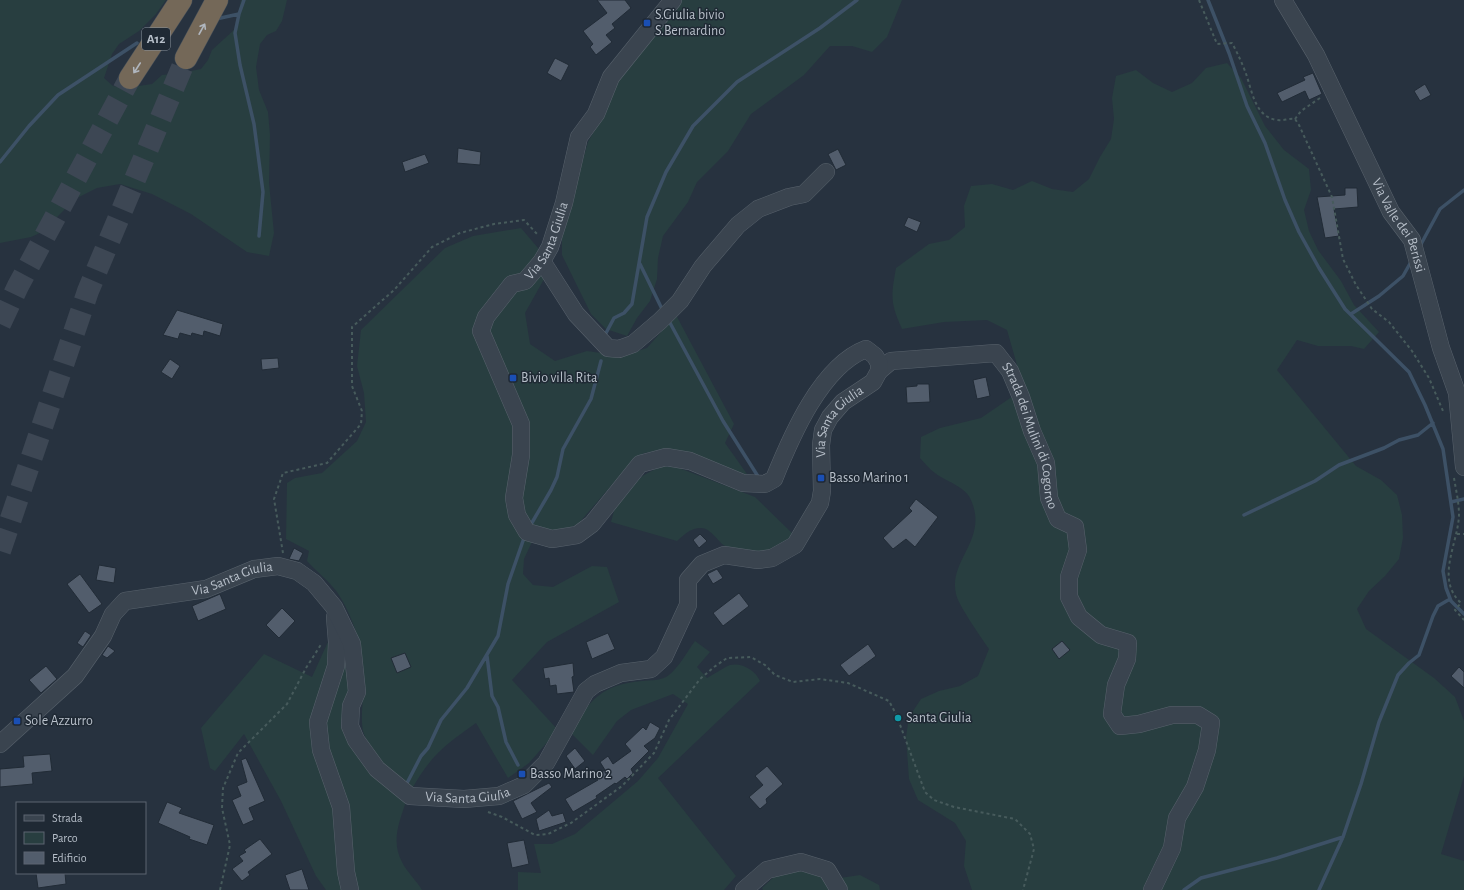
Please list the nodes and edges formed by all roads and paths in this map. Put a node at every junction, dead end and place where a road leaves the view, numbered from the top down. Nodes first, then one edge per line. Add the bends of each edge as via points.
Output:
1 (181, 0) edge
2 (218, 0) edge
3 (673, 0) edge
4 (1199, 0) edge
5 (1284, 0) edge
6 (186, 58) tunnel mouth
7 (130, 78) tunnel mouth
8 (1322, 96) dead end
9 (1295, 119) junction
10 (826, 172) dead end
11 (546, 254) junction
12 (1438, 336) junction
13 (879, 371) junction
14 (1464, 377) edge
15 (1443, 411) dead end
16 (1459, 472) edge
17 (1457, 534) junction
18 (1464, 534) edge
19 (285, 566) junction
20 (334, 606) junction
21 (1464, 620) edge
22 (325, 637) dead end
23 (0, 744) edge
24 (481, 810) dead end
25 (220, 890) edge
26 (350, 890) edge
27 (744, 890) edge
28 (839, 890) edge
29 (1023, 890) edge
30 (1152, 890) edge

1 -> 7 highway, A12
6 -> 2 highway, A12
3 - 11 street, Via Santa Giulia via 611,76 596,114 578,137 564,203
4 - 9 path via 1217,44 1232,43 1253,99 1260,109 1266,116 1277,120
5 - 12 street, Via Valle dei Berissi via 1316,55 1391,212 1412,240
8 - 9 path via 1301,111
9 - 15 path via 1332,197 1343,259 1356,285 1372,309 1389,322 1412,351 1429,378
10 - 11 street via 804,194 758,209 738,225 703,266 680,301 633,344 619,349 608,348 576,314
11 - 13 street, Via Santa Giulia via 525,281 512,284 486,318 481,331 521,424 521,455 514,498 517,515 527,532 552,539 577,535 592,524 640,464 666,457 690,461 743,483 765,484 774,479 792,437 824,384 853,354 866,349 875,356 879,363
11 - 19 path via 524,220 494,224 460,233 432,247 394,290 352,327 352,386 362,411 361,424 327,463 283,473 274,499
12 - 14 street
12 - 16 street, Via Valle dei Berissi via 1457,393
13 - 20 street, Via Santa Giulia via 873,382 843,402 823,430 820,503 795,545 772,558 758,560 724,555 702,564 688,580 688,605 664,658 651,669 621,673 586,691 546,763 524,785 499,796 464,799 410,796 377,769 356,740 350,726 351,706 357,692 352,644
13 - 30 street, Strada dei Mulini di Cogorno via 891,361 996,353 1010,371 1046,463 1049,498 1058,519 1075,527 1078,550 1069,577 1069,597 1079,617 1101,634 1128,643 1127,658 1116,686 1112,714 1120,726 1172,715 1198,715 1211,722 1207,750 1195,787 1176,818 1172,848
16 - 17 path
17 - 18 path
17 - 21 path via 1448,580 1456,599 1461,603 1455,610
19 - 20 street, Via Santa Giulia via 314,583
19 - 23 street, Via Santa Giulia via 254,570 206,589 125,601 113,614 103,636 75,676
20 - 26 street via 336,666 318,722 321,750 341,807 346,872
22 - 25 path via 287,704 238,754 223,788 222,808 230,845
24 - 29 path via 502,817 535,835 548,834 571,823 622,786 654,753 669,720 700,679 727,658 750,657 765,665 775,675 793,682 820,679 848,683 889,701 925,792 934,800 954,807 1015,819 1030,834 1034,848
27 - 28 street via 767,870 801,862 827,870

